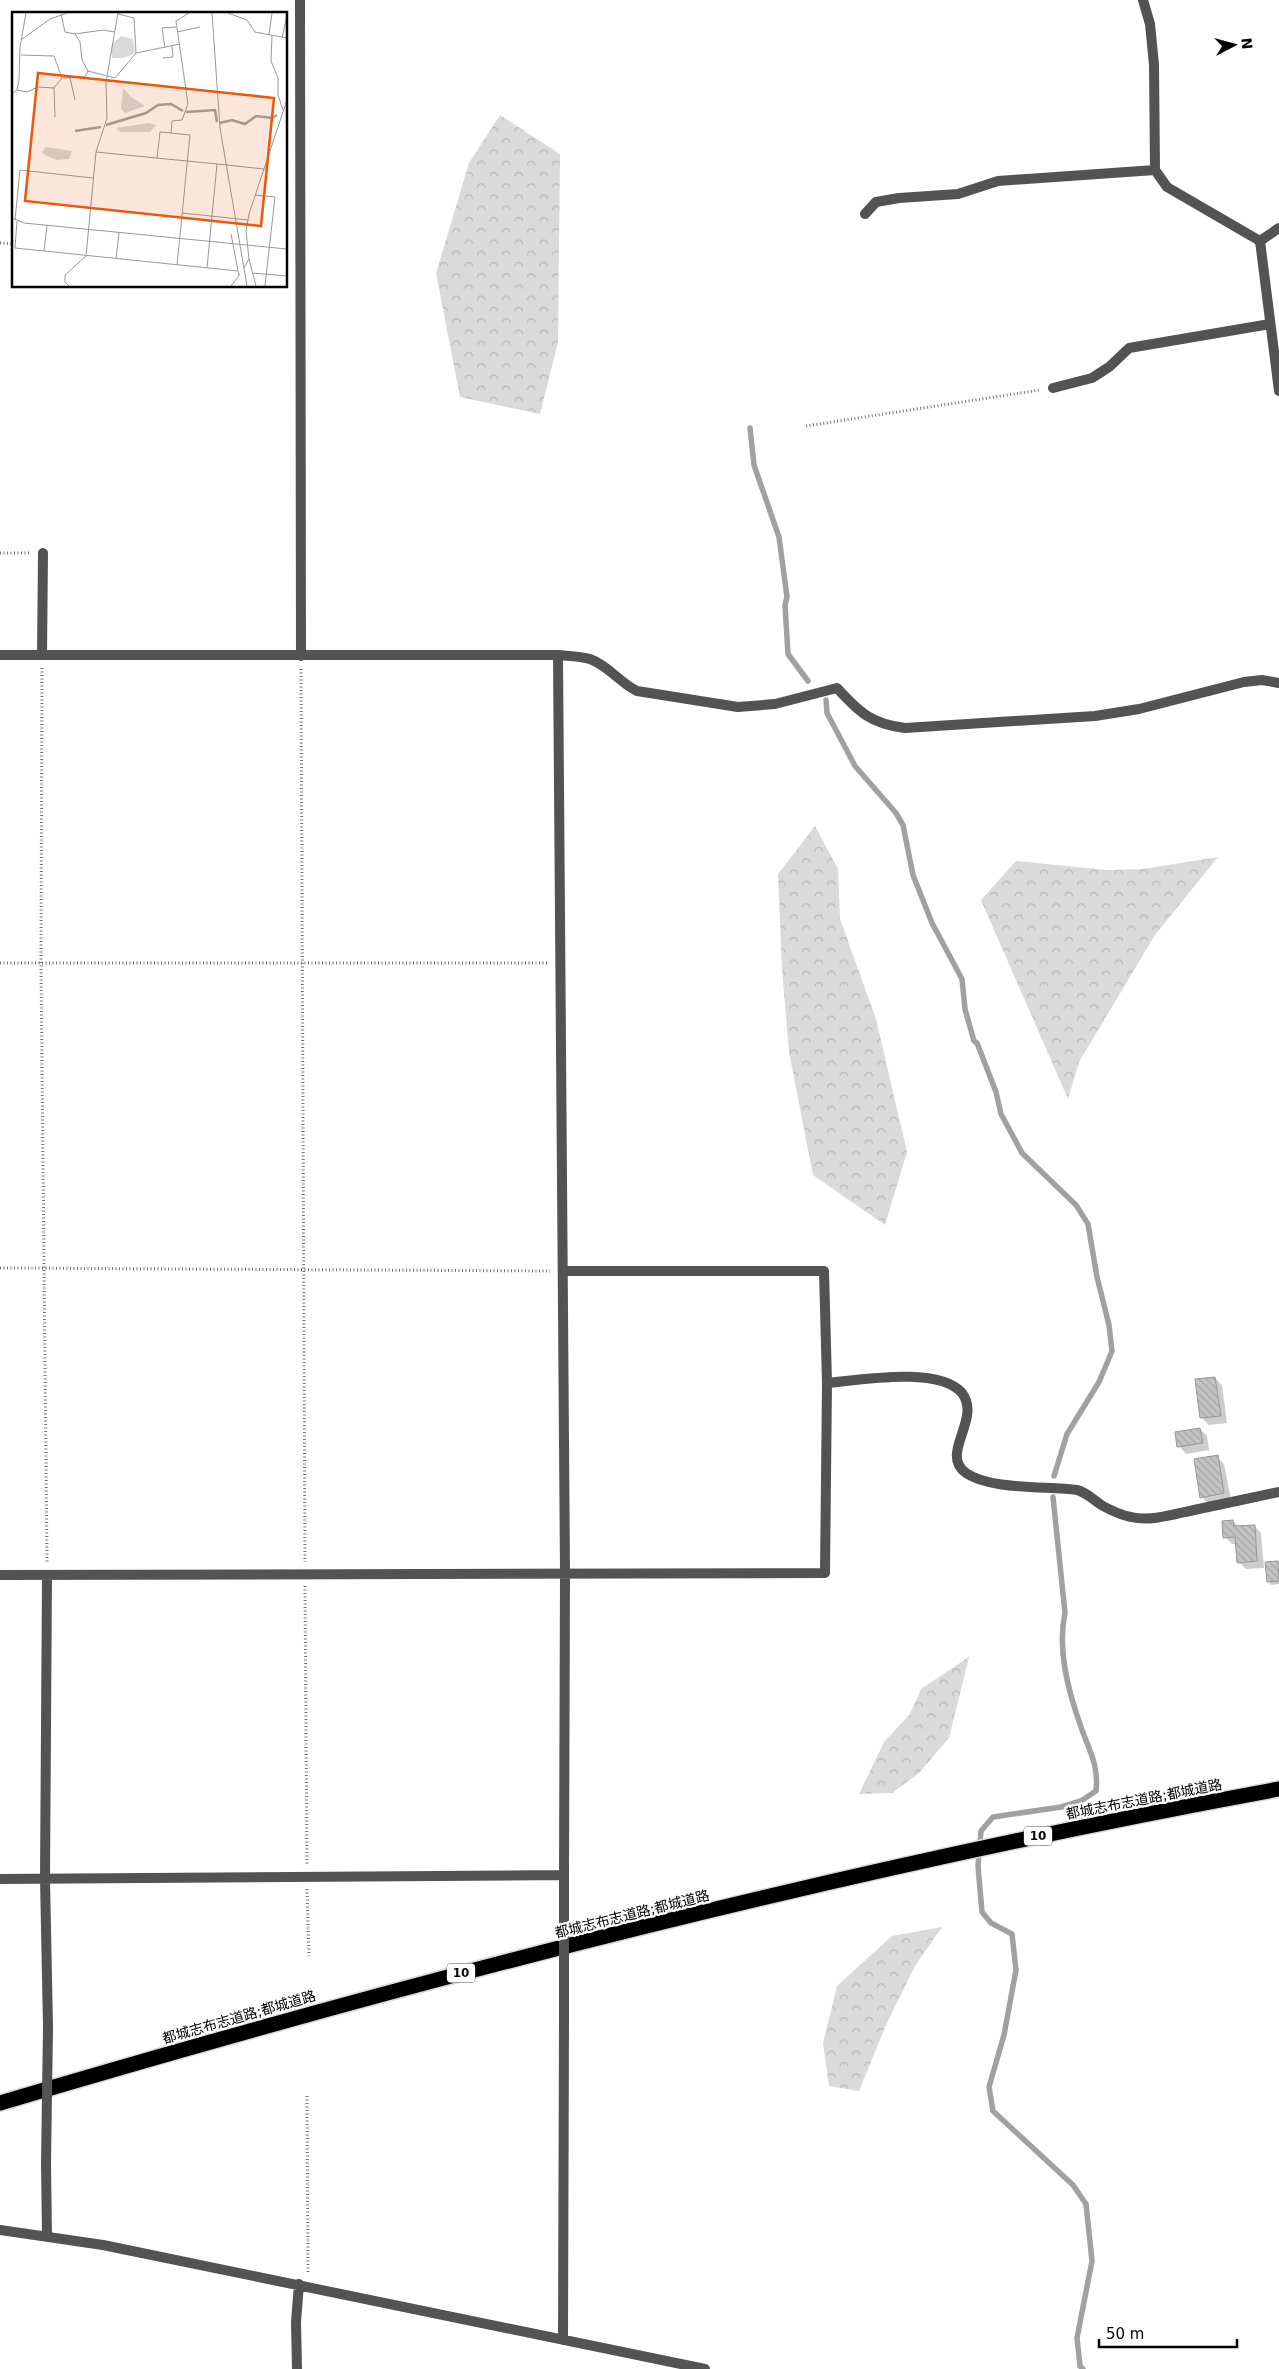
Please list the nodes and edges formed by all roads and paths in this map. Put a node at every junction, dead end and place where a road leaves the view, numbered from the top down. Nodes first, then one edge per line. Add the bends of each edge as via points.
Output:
1 (300, 0) edge
2 (1142, 0) edge
3 (1155, 170) junction
4 (865, 214) dead end
5 (1279, 228) edge
6 (1260, 240) junction
7 (1270, 324) junction
8 (1053, 388) joint
9 (1279, 391) edge
10 (806, 426) dead end
11 (0, 553) edge
12 (43, 553) joint
13 (0, 655) edge
14 (42, 655) junction
15 (558, 655) junction
16 (301, 656) junction
17 (1279, 683) edge
18 (0, 963) edge
19 (41, 963) junction
20 (303, 963) junction
21 (560, 963) junction
22 (0, 1268) edge
23 (46, 1268) junction
24 (304, 1269) junction
25 (563, 1271) junction
26 (827, 1383) junction
27 (1279, 1492) edge
28 (565, 1573) junction
29 (305, 1574) junction
30 (0, 1575) edge
31 (47, 1576) junction
32 (1279, 1789) edge
33 (564, 1875) junction
34 (307, 1878) junction
35 (45, 1879) junction
36 (0, 1880) edge
37 (309, 1956) dead end
38 (307, 2096) dead end
39 (0, 2103) edge
40 (0, 2230) edge
41 (47, 2236) junction
42 (303, 2285) junction
43 (563, 2340) junction
44 (297, 2369) edge
45 (705, 2369) edge

1 - 16 street
2 - 3 street via 1150,24 1154,65
3 - 4 street via 998,181 958,194 876,202
3 - 6 street via 1167,187
5 - 6 street
6 - 7 street
7 - 8 street via 1129,348 1092,378
7 - 9 street
8 - 10 path
11 - 12 path
12 - 14 street
13 - 14 street
14 - 16 street
14 - 19 path
15 - 16 street
15 - 17 street via 590,659 637,691 721,705 775,704 837,688 859,712 886,725 905,728 1095,716 1139,709 1244,682 1262,680
15 - 21 street
16 - 20 path
18 - 19 path
19 - 20 path
19 - 23 path
20 - 21 path
20 - 24 path
21 - 25 street
22 - 23 path
23 - 24 path
23 - 31 path
24 - 25 path
24 - 29 path
25 - 26 street via 824,1271
25 - 28 street
26 - 27 street via 919,1376 944,1381 962,1394 968,1408 956,1455 958,1466 967,1474 988,1482 1080,1490 1109,1509 1133,1518 1162,1516
26 - 28 street via 825,1573
28 - 29 street
28 - 33 street
29 - 31 street
29 - 34 path
30 - 31 street
31 - 35 street
32 - 39 highway, 都城志布志道路;都城道路 / 10 via 927,1860 414,1985
33 - 34 street
33 - 43 street, bridge
34 - 35 street
34 - 37 path
35 - 36 street
35 - 41 street, bridge
38 - 42 path
40 - 41 street
41 - 42 street
42 - 43 street
42 - 44 street via 296,2322
43 - 45 street

